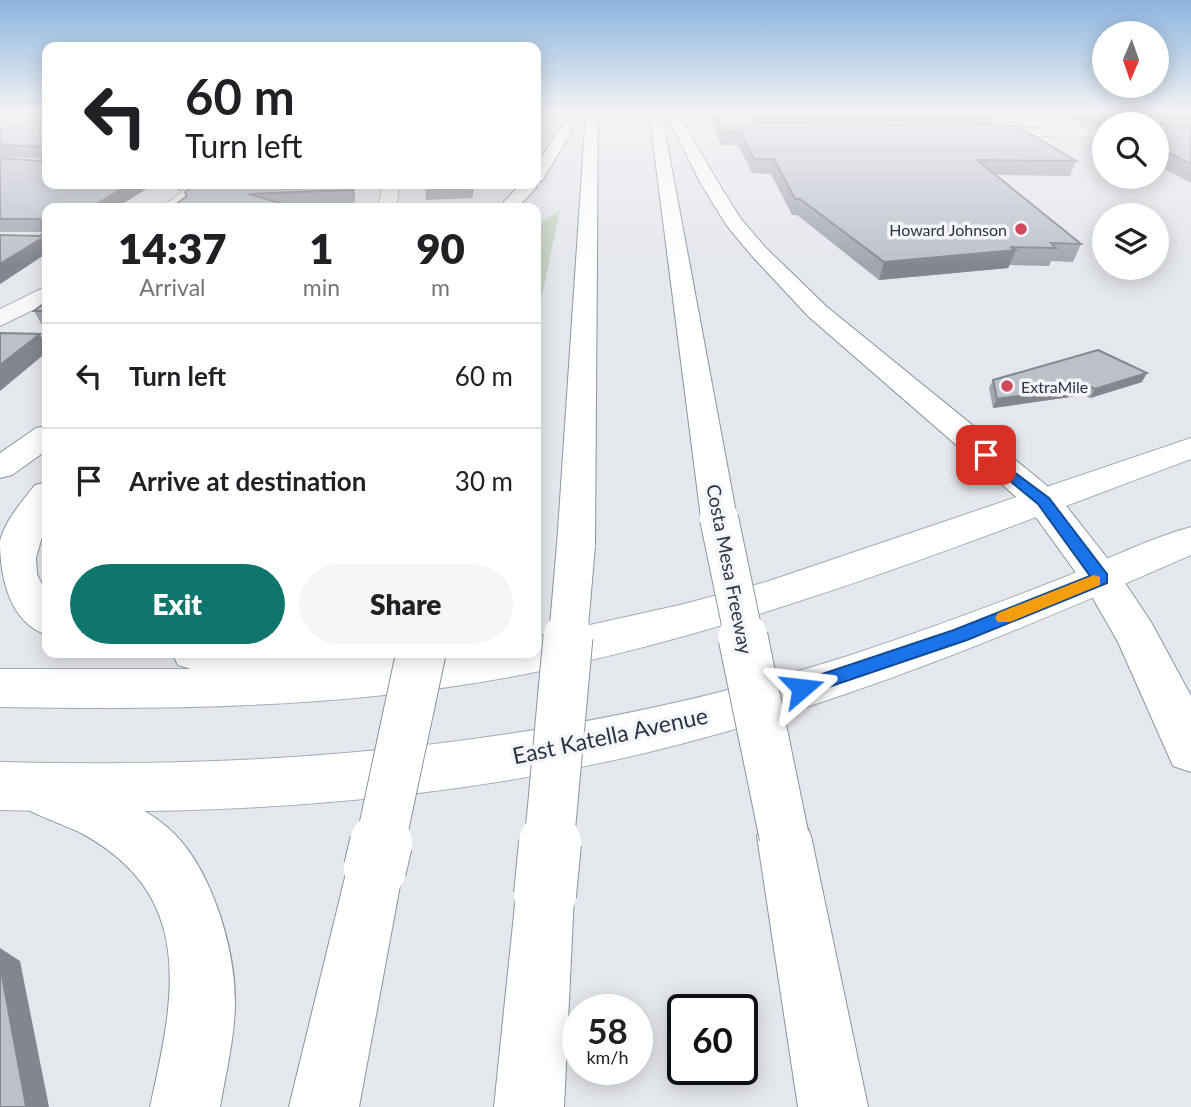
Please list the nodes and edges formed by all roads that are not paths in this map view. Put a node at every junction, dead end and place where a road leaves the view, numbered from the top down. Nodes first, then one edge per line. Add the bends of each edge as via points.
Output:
1 (590, 163) edge
2 (662, 163) edge
3 (699, 163) edge
4 (196, 189) edge
5 (525, 189) edge
6 (177, 203) edge
7 (512, 203) edge
8 (42, 296) edge
9 (0, 319) edge
10 (42, 439) edge
11 (1191, 448) edge
12 (0, 468) edge
13 (42, 499) edge
14 (1044, 501) junction
15 (1191, 540) edge
16 (1101, 578) junction
17 (42, 615) edge
18 (541, 652) edge
19 (282, 658) edge
20 (515, 658) edge
21 (405, 665) edge
22 (0, 688) edge
23 (1191, 750) edge
24 (19, 787) edge
25 (186, 1107) edge
26 (324, 1107) edge
27 (529, 1107) edge
28 (833, 1107) edge

1 - 27 main road, bridge via 576,545
2 - 28 main road, Costa Mesa Freeway, bridge via 719,518
3 - 14 main road via 734,222 759,251 850,340
4 - 6 street
5 - 7 main road
8 - 9 street
10 - 12 main road
11 - 14 main road
13 - 17 main road via 18,542 16,570 27,604
14 - 16 main road
14 - 18 main road via 877,563 689,619
15 - 16 main road, East Katella Avenue
16 - 23 main road via 1158,674
16 - 24 main road, East Katella Avenue via 870,667 649,730 469,762 326,779 232,785
19 - 21 main road
20 - 21 main road
21 - 22 main road via 159,689
21 - 26 main road, bridge via 375,869
24 - 25 main road via 88,808 137,837 173,872 195,923 203,1001

